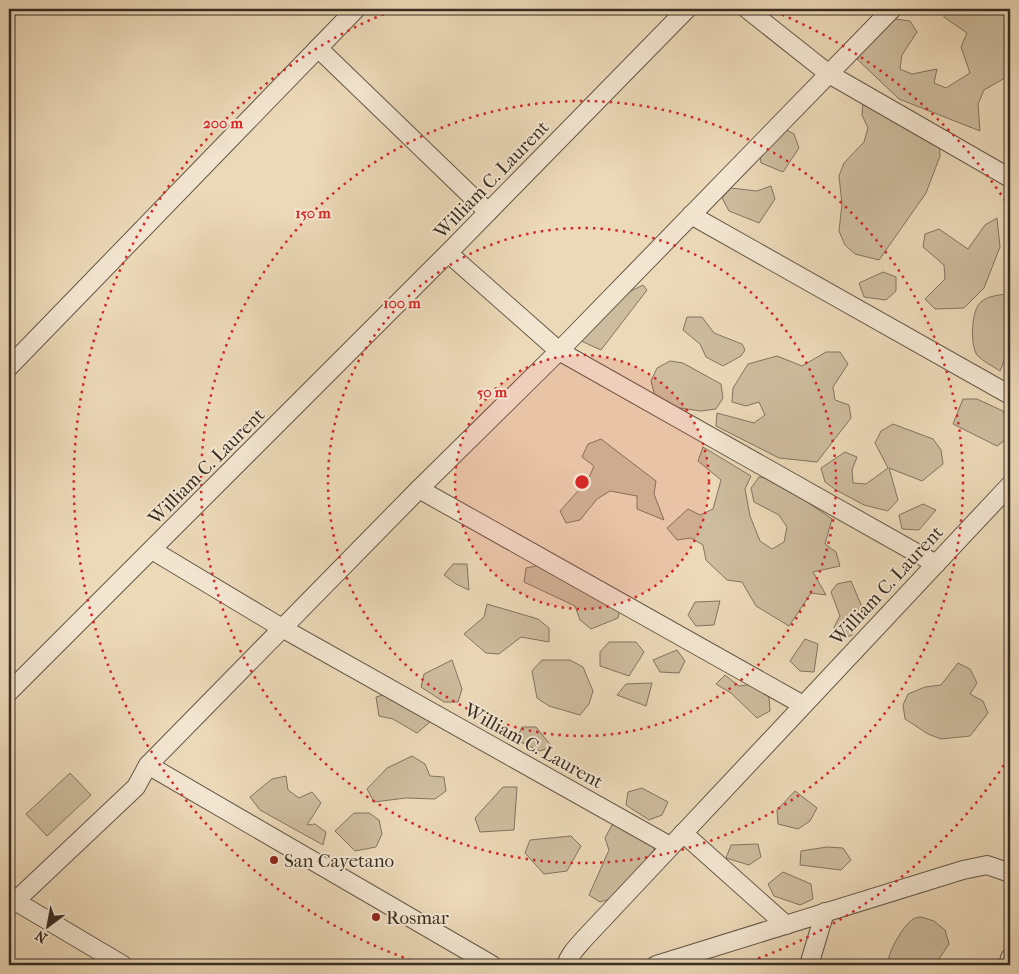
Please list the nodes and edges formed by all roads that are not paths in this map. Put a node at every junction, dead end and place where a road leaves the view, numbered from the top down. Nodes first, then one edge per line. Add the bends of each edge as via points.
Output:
1 (356, 9) edge
2 (687, 9) edge
3 (747, 9) edge
4 (892, 9) edge
5 (318, 48) junction
6 (829, 74) junction
7 (1010, 178) edge
8 (488, 212) junction
9 (691, 215) junction
10 (448, 253) junction
11 (559, 351) junction
12 (9, 367) edge
13 (1010, 395) edge
14 (1010, 485) edge
15 (418, 489) junction
16 (152, 550) junction
17 (936, 564) junction
18 (282, 628) junction
19 (9, 692) edge
20 (803, 705) junction
21 (148, 765) junction
22 (683, 833) junction
23 (670, 846) junction
24 (1010, 873) edge
25 (12, 904) edge
26 (825, 912) junction
27 (786, 925) junction
28 (1010, 958) edge
29 (123, 965) edge
30 (492, 965) edge
31 (566, 965) edge
32 (656, 965) edge
33 (809, 965) edge
34 (1008, 965) edge

1 - 5 street
2 - 8 street, William C. Laurent
3 - 6 street
4 - 6 street
5 - 8 street
5 - 12 street
6 - 7 street
6 - 9 street
8 - 10 street, William C. Laurent
9 - 11 street
9 - 13 street
10 - 11 street
10 - 16 street, William C. Laurent
11 - 15 street
11 - 17 street
14 - 17 street, William C. Laurent
15 - 18 street
15 - 20 street
16 - 18 street, William C. Laurent
16 - 19 street
17 - 20 street, William C. Laurent
18 - 21 street
18 - 23 street, William C. Laurent
20 - 22 street, William C. Laurent
21 - 25 street via 136,787
21 - 30 street
22 - 23 street, William C. Laurent
22 - 27 street
23 - 31 street, William C. Laurent via 584,938
24 - 26 street via 987,865 963,870
25 - 29 street
26 - 27 street
26 - 33 street
27 - 32 street
28 - 34 street

